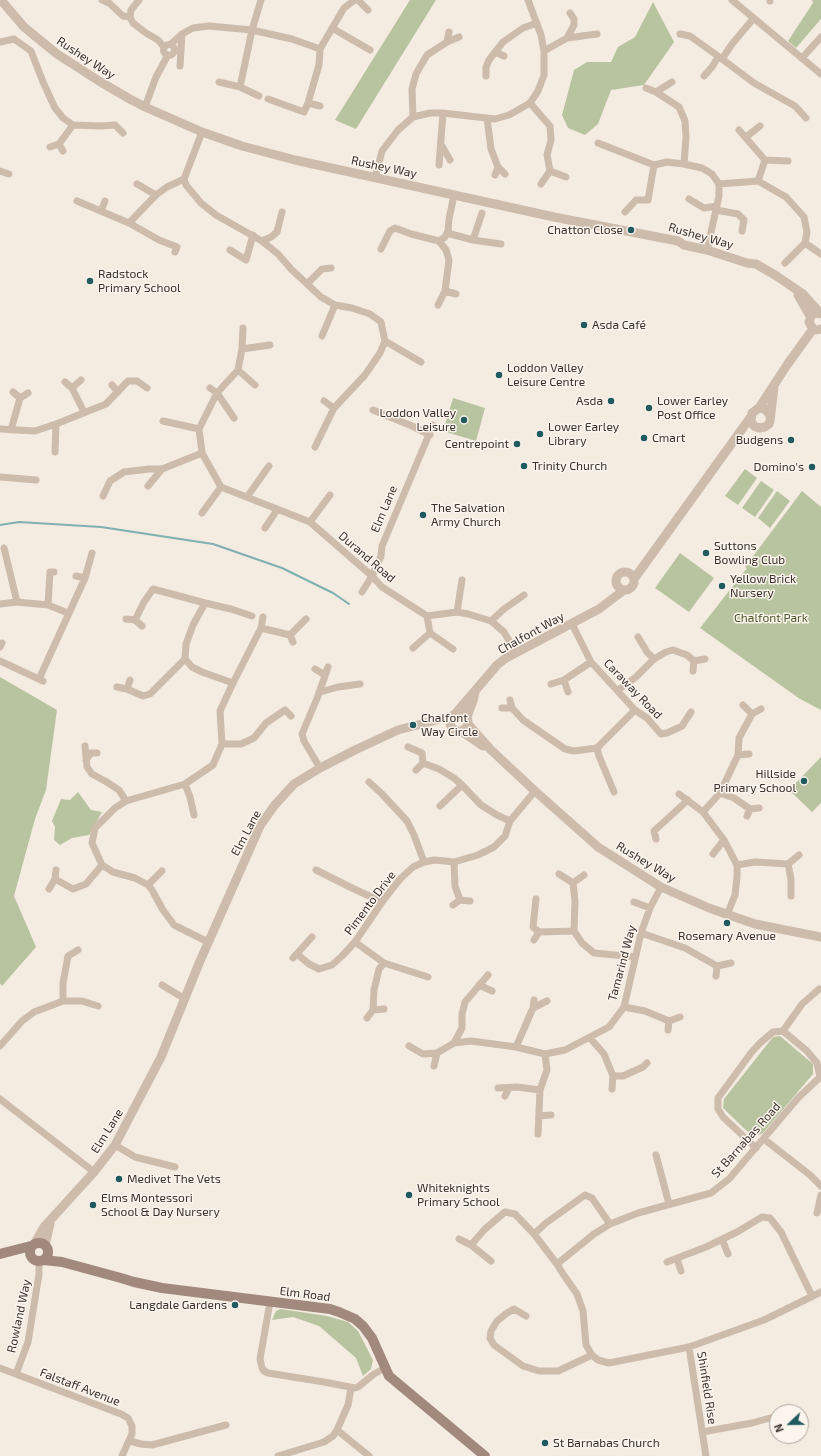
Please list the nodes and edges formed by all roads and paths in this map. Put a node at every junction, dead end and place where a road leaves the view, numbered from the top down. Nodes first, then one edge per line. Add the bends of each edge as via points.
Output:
1 (1, 0) edge
2 (102, 0) edge
3 (138, 0) edge
4 (261, 0) edge
5 (355, 0) edge
6 (358, 0) edge
7 (528, 0) edge
8 (732, 0) edge
9 (368, 10) dead end
10 (570, 14) dead end
11 (130, 17) junction
12 (753, 19) junction
13 (536, 23) junction
14 (332, 28) junction
15 (252, 30) junction
16 (449, 32) dead end
17 (182, 34) junction
18 (597, 34) dead end
19 (680, 34) dead end
20 (458, 37) dead end
21 (821, 37) edge
22 (567, 38) junction
23 (0, 42) edge
24 (447, 42) junction
25 (168, 46) junction
26 (320, 49) junction
27 (370, 50) dead end
28 (544, 51) junction
29 (495, 52) junction
30 (504, 56) dead end
31 (720, 58) junction
32 (802, 58) junction
33 (180, 66) dead end
34 (821, 74) edge
35 (486, 76) dead end
36 (704, 76) dead end
37 (219, 82) dead end
38 (672, 82) dead end
39 (240, 87) junction
40 (646, 88) dead end
41 (656, 92) junction
42 (259, 96) dead end
43 (268, 99) dead end
44 (308, 103) junction
45 (530, 103) junction
46 (320, 106) dead end
47 (145, 107) junction
48 (443, 113) junction
49 (413, 117) junction
50 (487, 118) junction
51 (806, 118) dead end
52 (74, 125) junction
53 (760, 126) dead end
54 (739, 130) dead end
55 (202, 132) junction
56 (122, 133) dead end
57 (746, 137) junction
58 (598, 143) dead end
59 (442, 146) junction
60 (50, 147) dead end
61 (450, 160) dead end
62 (765, 160) junction
63 (788, 160) dead end
64 (440, 164) dead end
65 (684, 164) junction
66 (654, 165) junction
67 (498, 167) junction
68 (0, 171) edge
69 (550, 171) junction
70 (9, 174) dead end
71 (505, 174) dead end
72 (495, 175) dead end
73 (566, 177) dead end
74 (184, 178) junction
75 (375, 178) junction
76 (758, 181) junction
77 (137, 184) dead end
78 (540, 184) dead end
79 (720, 184) junction
80 (156, 195) junction
81 (454, 195) junction
82 (689, 199) dead end
83 (77, 201) dead end
84 (105, 201) dead end
85 (717, 208) junction
86 (101, 211) junction
87 (282, 212) dead end
88 (625, 212) dead end
89 (482, 213) dead end
90 (129, 223) junction
91 (742, 231) dead end
92 (447, 233) junction
93 (253, 235) junction
94 (262, 240) junction
95 (473, 240) junction
96 (439, 241) junction
97 (805, 243) junction
98 (501, 244) dead end
99 (178, 246) dead end
100 (381, 249) dead end
101 (230, 250) dead end
102 (707, 250) junction
103 (821, 254) edge
104 (785, 263) dead end
105 (331, 268) dead end
106 (308, 284) junction
107 (792, 288) junction
108 (445, 291) junction
109 (456, 294) dead end
110 (335, 305) junction
111 (438, 305) dead end
112 (820, 313) edge
113 (810, 316) junction
114 (243, 328) dead end
115 (819, 329) edge
116 (322, 336) dead end
117 (385, 341) junction
118 (270, 345) dead end
119 (242, 349) junction
120 (421, 362) dead end
121 (238, 370) junction
122 (81, 380) dead end
123 (65, 382) dead end
124 (112, 385) dead end
125 (255, 385) dead end
126 (774, 386) junction
127 (72, 388) junction
128 (147, 388) dead end
129 (210, 388) dead end
130 (13, 392) dead end
131 (118, 392) junction
132 (28, 393) dead end
133 (217, 393) junction
134 (20, 398) junction
135 (324, 401) dead end
136 (334, 408) junction
137 (759, 408) junction
138 (373, 410) dead end
139 (84, 412) junction
140 (770, 415) junction
141 (234, 418) dead end
142 (750, 418) junction
143 (163, 421) dead end
144 (56, 424) junction
145 (433, 426) dead end
146 (757, 428) junction
147 (0, 429) edge
148 (199, 429) junction
149 (10, 430) junction
150 (430, 435) junction
151 (736, 439) junction
152 (315, 447) dead end
153 (55, 452) dead end
154 (202, 453) junction
155 (268, 466) dead end
156 (162, 469) junction
157 (0, 477) edge
158 (36, 480) dead end
159 (148, 486) dead end
160 (222, 487) junction
161 (330, 495) dead end
162 (103, 496) dead end
163 (247, 496) junction
164 (277, 510) junction
165 (202, 513) dead end
166 (310, 522) junction
167 (265, 528) dead end
168 (6, 550) dead end
169 (92, 553) dead end
170 (650, 557) junction
171 (54, 572) dead end
172 (626, 572) junction
173 (76, 576) dead end
174 (372, 576) junction
175 (85, 578) junction
176 (634, 579) junction
177 (462, 580) dead end
178 (621, 588) junction
179 (362, 592) dead end
180 (524, 595) dead end
181 (16, 602) junction
182 (205, 603) junction
183 (0, 604) edge
184 (48, 605) junction
185 (68, 612) junction
186 (457, 612) junction
187 (252, 616) dead end
188 (427, 616) junction
189 (263, 617) dead end
190 (126, 619) dead end
191 (306, 619) dead end
192 (135, 620) junction
193 (491, 621) junction
194 (572, 624) junction
195 (142, 626) dead end
196 (261, 628) junction
197 (430, 633) junction
198 (290, 635) junction
199 (638, 637) dead end
200 (293, 642) dead end
201 (413, 648) dead end
202 (453, 649) dead end
203 (516, 653) junction
204 (185, 659) junction
205 (654, 659) junction
206 (705, 659) dead end
207 (0, 661) edge
208 (694, 661) junction
209 (591, 662) junction
210 (328, 667) dead end
211 (315, 669) dead end
212 (693, 671) dead end
213 (325, 674) junction
214 (130, 680) dead end
215 (564, 680) junction
216 (233, 683) junction
217 (360, 684) dead end
218 (551, 684) dead end
219 (117, 687) dead end
220 (127, 689) junction
221 (618, 690) junction
222 (320, 692) junction
223 (475, 692) junction
224 (568, 692) dead end
225 (510, 700) dead end
226 (743, 705) dead end
227 (502, 708) dead end
228 (512, 708) junction
229 (761, 708) dead end
230 (636, 710) junction
231 (691, 712) dead end
232 (752, 714) junction
233 (291, 716) dead end
234 (453, 718) junction
235 (468, 721) junction
236 (461, 731) junction
237 (222, 744) junction
238 (85, 746) dead end
239 (408, 747) dead end
240 (598, 748) junction
241 (491, 750) junction
242 (96, 753) dead end
243 (749, 754) dead end
244 (738, 755) junction
245 (86, 760) junction
246 (423, 763) junction
247 (320, 768) junction
248 (416, 770) dead end
249 (368, 782) dead end
250 (185, 784) junction
251 (462, 785) junction
252 (535, 791) junction
253 (614, 792) dead end
254 (720, 793) junction
255 (679, 794) dead end
256 (688, 800) junction
257 (126, 801) junction
258 (440, 806) dead end
259 (759, 808) dead end
260 (703, 812) junction
261 (194, 815) dead end
262 (510, 821) junction
263 (656, 839) dead end
264 (724, 840) junction
265 (713, 854) dead end
266 (799, 855) dead end
267 (424, 862) junction
268 (454, 862) junction
269 (788, 864) junction
270 (102, 865) junction
271 (737, 865) junction
272 (56, 870) dead end
273 (316, 870) dead end
274 (162, 871) dead end
275 (560, 874) dead end
276 (584, 875) dead end
277 (55, 879) junction
278 (573, 883) junction
279 (148, 885) junction
280 (661, 887) junction
281 (49, 889) dead end
282 (791, 896) dead end
283 (536, 899) dead end
284 (460, 900) junction
285 (470, 901) dead end
286 (382, 902) junction
287 (634, 902) dead end
288 (454, 905) dead end
289 (650, 908) junction
290 (727, 915) junction
291 (574, 931) junction
292 (539, 932) junction
293 (641, 932) junction
294 (312, 937) dead end
295 (821, 937) edge
296 (534, 940) dead end
297 (208, 942) junction
298 (355, 942) junction
299 (78, 950) dead end
300 (635, 957) junction
301 (384, 963) junction
302 (731, 963) dead end
303 (717, 966) junction
304 (488, 975) dead end
305 (716, 976) dead end
306 (428, 977) dead end
307 (162, 985) dead end
308 (480, 985) junction
309 (819, 989) dead end
310 (492, 991) dead end
311 (185, 999) junction
312 (534, 1000) dead end
313 (63, 1001) junction
314 (547, 1001) dead end
315 (98, 1006) dead end
316 (624, 1007) junction
317 (533, 1008) junction
318 (384, 1009) dead end
319 (373, 1010) junction
320 (680, 1017) dead end
321 (367, 1018) dead end
322 (669, 1021) junction
323 (668, 1030) dead end
324 (783, 1031) junction
325 (590, 1038) junction
326 (454, 1043) junction
327 (0, 1046) edge
328 (409, 1046) dead end
329 (516, 1047) junction
330 (437, 1053) junction
331 (545, 1054) junction
332 (647, 1063) dead end
333 (434, 1066) dead end
334 (613, 1076) junction
335 (820, 1077) edge
336 (498, 1088) dead end
337 (509, 1088) junction
338 (612, 1089) dead end
339 (540, 1090) junction
340 (505, 1096) dead end
341 (0, 1099) edge
342 (551, 1115) dead end
343 (538, 1116) junction
344 (538, 1134) dead end
345 (764, 1139) junction
346 (115, 1144) junction
347 (756, 1148) junction
348 (656, 1155) dead end
349 (175, 1167) dead end
350 (94, 1172) junction
351 (821, 1186) edge
352 (821, 1195) edge
353 (669, 1204) junction
354 (817, 1213) dead end
355 (610, 1224) junction
356 (534, 1234) junction
357 (459, 1239) dead end
358 (722, 1239) junction
359 (471, 1245) junction
360 (39, 1252) junction
361 (4, 1253) edge
362 (728, 1254) dead end
363 (677, 1259) junction
364 (491, 1261) dead end
365 (666, 1262) dead end
366 (557, 1264) junction
367 (681, 1271) dead end
368 (821, 1292) edge
369 (812, 1296) junction
370 (270, 1302) junction
371 (526, 1316) dead end
372 (689, 1347) junction
373 (592, 1356) junction
374 (0, 1368) edge
375 (385, 1368) junction
376 (16, 1374) junction
377 (351, 1388) junction
378 (769, 1418) edge
379 (226, 1425) dead end
380 (337, 1430) junction
381 (702, 1432) junction
382 (130, 1441) junction
383 (122, 1456) edge
384 (278, 1456) edge
385 (369, 1456) edge
386 (485, 1456) edge
387 (706, 1456) edge

1 - 47 street, Rushey Way via 24,27 56,54
2 - 11 street via 123,16
3 - 11 street via 131,10
4 - 15 street
5 - 14 street via 344,8
6 - 9 street
7 - 13 street
8 - 12 street
10 - 22 street via 574,24
11 - 25 street via 133,23 146,33
12 - 31 street
12 - 32 street
13 - 28 street
13 - 29 street via 523,28 503,42
14 - 26 street
14 - 27 street
15 - 17 street via 209,26 193,28
15 - 26 street via 292,39
15 - 39 street
16 - 24 street
17 - 25 street
17 - 33 street
18 - 22 street
19 - 31 street via 690,33
20 - 24 street
21 - 32 street
22 - 28 street
23 - 52 street via 14,39 31,51 42,70 56,108 63,118
24 - 49 street via 427,56 416,74 412,89
25 - 47 street via 164,52 168,55 156,77
26 - 44 street via 319,65
28 - 45 street via 544,75
29 - 30 street
29 - 35 street via 486,67
31 - 36 street
31 - 51 street via 754,83 798,103
32 - 34 street
37 - 39 street
38 - 41 street
39 - 42 street
40 - 41 street
41 - 65 street via 678,107 685,121
43 - 44 street via 304,112
44 - 46 street
45 - 50 street via 509,115 495,119
45 - 69 street via 550,126 551,140 547,155
47 - 55 street, Rushey Way
48 - 49 street
48 - 50 street
48 - 59 street
49 - 75 street via 398,130 382,151
50 - 67 street via 491,149
52 - 56 street via 115,125
52 - 60 street via 61,147
53 - 57 street
54 - 57 street
55 - 74 street
55 - 75 street, Rushey Way via 248,148
57 - 62 street
58 - 66 street
59 - 61 street
59 - 64 street
62 - 63 street
62 - 76 street
65 - 66 street via 667,162
65 - 79 street via 702,168 712,174
66 - 88 street via 648,200 636,200
67 - 71 street
67 - 72 street
68 - 70 street
69 - 73 street
69 - 78 street
74 - 80 street
74 - 93 street via 186,185 201,203 216,215
75 - 81 street, Rushey Way
76 - 79 street
76 - 97 street via 786,197 804,217 807,232
77 - 80 street
79 - 85 street
80 - 90 street
81 - 92 street
81 - 102 street, Rushey Way via 678,241 684,245
82 - 85 street via 704,208
83 - 86 street
84 - 86 street
85 - 91 street via 738,214 744,220
85 - 102 street
86 - 90 street
87 - 94 street via 277,232
89 - 95 street
90 - 99 street via 158,240
92 - 95 street
92 - 96 street
93 - 94 street
93 - 101 street via 247,261
94 - 106 street
95 - 98 street
96 - 100 street via 395,228 390,231
96 - 108 street via 446,250 449,260
97 - 103 street
97 - 104 street
102 - 107 street, Rushey Way via 756,264
105 - 106 street via 322,269
106 - 110 street via 321,297
107 - 112 street, Rushey Way via 803,294
107 - 113 street, Rushey Way
108 - 109 street
108 - 111 street
110 - 116 street
110 - 117 street via 370,314 382,322
112 - 113 street
113 - 115 street, Rushey Way via 809,324
114 - 119 street
115 - 126 street via 787,365
117 - 120 street
117 - 136 street via 365,375
118 - 119 street
119 - 121 street
121 - 125 street
121 - 133 street
122 - 127 street
123 - 127 street
124 - 131 street
126 - 137 street
126 - 140 street
127 - 139 street
128 - 131 street via 137,381 128,381
129 - 133 street
130 - 134 street
131 - 139 street via 106,404
132 - 134 street
133 - 141 street
133 - 148 street
134 - 149 street
135 - 136 street
136 - 152 street
137 - 140 street via 765,409
137 - 142 street via 754,410
138 - 150 street
139 - 144 street
140 - 146 street via 767,426
142 - 146 street
142 - 151 street
143 - 148 street
144 - 149 street via 35,431
144 - 153 street
145 - 150 street, Elm Lane
146 - 151 street
147 - 149 street
148 - 154 street
150 - 174 street, Elm Lane via 382,546 381,556
151 - 170 street
154 - 156 street
154 - 160 street
155 - 163 street
156 - 159 street
156 - 162 street via 149,468 124,472 110,481
157 - 158 street via 28,483
160 - 163 street, Durand Road
160 - 165 street
161 - 166 street
163 - 164 street, Durand Road
164 - 166 street, Durand Road
164 - 167 street
166 - 174 street, Durand Road
168 - 181 street
169 - 175 street
170 - 172 street
170 - 176 street
171 - 184 street via 50,572
172 - 176 street via 632,574
172 - 178 street via 618,575 616,580
173 - 175 street
174 - 179 street, Elm Lane
174 - 188 street, Durand Road via 382,587
175 - 185 street
176 - 178 street via 632,588
177 - 186 street
178 - 194 street, Chalfont Way via 606,605
180 - 193 street
181 - 183 street
181 - 184 street
182 - 187 street
182 - 192 street via 153,589
182 - 204 street via 186,644
184 - 185 street
185 - 207 street via 41,680
186 - 188 street
186 - 193 street
188 - 197 street
189 - 196 street
190 - 192 street
191 - 198 street
192 - 195 street
193 - 203 street via 504,632
194 - 203 street, Chalfont Way
194 - 209 street, Caraway Road
196 - 198 street
196 - 216 street
197 - 201 street
197 - 202 street
198 - 200 street
199 - 205 street
203 - 223 street, Chalfont Way via 497,665
204 - 216 street via 202,672
204 - 220 street via 150,694 143,696
205 - 208 street via 673,650
205 - 221 street
206 - 208 street
208 - 212 street
209 - 215 street
209 - 221 street, Caraway Road
210 - 213 street
211 - 213 street
213 - 222 street
214 - 220 street
215 - 218 street
215 - 224 street
216 - 237 street via 220,711
217 - 222 street
219 - 220 street
221 - 230 street, Caraway Road
222 - 247 street via 302,734
223 - 234 street, Chalfont Way
223 - 235 street, Chalfont Way
225 - 228 street
226 - 232 street
227 - 228 street
228 - 240 street via 523,720 565,749
229 - 232 street
230 - 231 street, Caraway Road via 661,734 682,726
230 - 240 street
232 - 244 street via 739,738
233 - 237 street via 285,706 254,738 241,744
234 - 235 street via 462,713
234 - 236 street via 453,730
234 - 247 street via 398,730
235 - 236 street via 466,729
235 - 241 street, Rushey Way
236 - 241 street, Rushey Way
237 - 250 street via 213,765
238 - 245 street
239 - 246 street via 422,753
240 - 253 street
241 - 252 street, Rushey Way
242 - 245 street via 91,753
243 - 244 street
244 - 254 street
245 - 257 street via 92,774 119,790
246 - 248 street
246 - 251 street via 440,769
247 - 297 street, Elm Lane via 294,784 260,826
249 - 267 street via 407,821
250 - 257 street
250 - 261 street
251 - 258 street
251 - 262 street via 482,805
252 - 262 street, Pimento Drive
252 - 280 street, Rushey Way via 598,847
254 - 259 street via 734,798 748,812
254 - 260 street
255 - 256 street
256 - 260 street
256 - 263 street via 650,830
257 - 270 street via 95,828 92,843
260 - 264 street
262 - 268 street, Pimento Drive via 505,836 494,847
264 - 265 street
264 - 271 street
266 - 269 street
267 - 268 street, Pimento Drive
267 - 286 street, Pimento Drive via 413,867
268 - 284 street via 455,886
269 - 271 street via 755,862
269 - 282 street via 791,879 787,888
270 - 277 street via 86,884 73,889
270 - 279 street via 113,872 135,878
271 - 290 street via 735,895
272 - 277 street
273 - 286 street
274 - 279 street
275 - 278 street
276 - 278 street
277 - 281 street
278 - 291 street via 576,901
279 - 297 street via 174,925
280 - 289 street, Tamarind Way
280 - 290 street, Rushey Way
283 - 292 street via 533,927
284 - 285 street
284 - 288 street
286 - 298 street, Pimento Drive
287 - 289 street
289 - 293 street, Tamarind Way
290 - 295 street, Rushey Way via 765,927
291 - 292 street
291 - 300 street via 582,943 594,953
292 - 296 street
293 - 300 street, Tamarind Way
293 - 303 street via 685,948
294 - 298 street, Pimento Drive via 295,956 319,969 332,965
297 - 311 street, Elm Lane
298 - 301 street
299 - 313 street via 68,956
300 - 316 street, Tamarind Way
301 - 306 street
301 - 319 street via 379,968
302 - 303 street
303 - 305 street
304 - 308 street
307 - 311 street
308 - 310 street
308 - 326 street via 465,1002 462,1028
309 - 324 street via 802,1004
311 - 346 street, Elm Lane via 161,1057
312 - 317 street
313 - 315 street via 82,1001
313 - 327 street via 34,1012 22,1021
314 - 317 street
316 - 322 street via 645,1011
316 - 325 street, Tamarind Way via 610,1027
317 - 329 street
318 - 319 street
319 - 321 street
320 - 322 street
322 - 323 street
324 - 335 street via 817,1063
324 - 347 street via 773,1032 760,1043 742,1063 718,1098 718,1109 723,1117
325 - 331 street, Tamarind Way via 565,1050
325 - 334 street via 604,1054
326 - 329 street, Tamarind Way via 471,1041
326 - 330 street, Tamarind Way
328 - 330 street via 423,1054
329 - 331 street, Tamarind Way
330 - 333 street
331 - 339 street via 547,1070
332 - 334 street via 623,1076
334 - 338 street
335 - 345 street, St Barnabas Road via 798,1098
336 - 337 street
337 - 339 street
337 - 340 street
339 - 343 street
341 - 350 street
342 - 343 street
343 - 344 street
345 - 347 street, St Barnabas Road
345 - 351 street
346 - 349 street via 135,1157
346 - 350 street, Elm Lane
347 - 353 street, St Barnabas Road via 729,1178 711,1193
348 - 353 street
350 - 360 street, Elm Lane via 44,1227
352 - 354 street
353 - 355 street, St Barnabas Road
355 - 356 street via 592,1198 585,1195
355 - 366 street, St Barnabas Road
356 - 359 street via 515,1214 505,1212
356 - 366 street
357 - 359 street
358 - 362 street
358 - 363 street
358 - 369 street via 762,1217 770,1218 781,1232
359 - 364 street
360 - 361 main road, Elm Road
360 - 370 main road, Elm Road via 62,1262 134,1282
360 - 376 street, Rowland Way via 39,1274 28,1342
363 - 365 street
363 - 367 street
366 - 373 street via 578,1294 586,1345
368 - 369 street
369 - 372 street via 764,1320
370 - 375 main road, Elm Road via 330,1309 355,1319 364,1326 372,1338
370 - 377 street via 260,1360 262,1368 268,1373
371 - 373 street via 514,1309 507,1313 497,1321 490,1338 494,1345 523,1366 539,1371 558,1371
372 - 373 street via 609,1363
372 - 381 street, Shinfield Rise
374 - 376 street, Falstaff Avenue
375 - 377 street via 358,1387
375 - 386 main road, Elm Road via 389,1376
376 - 382 street, Falstaff Avenue via 128,1418 132,1426
377 - 380 street via 348,1405
378 - 381 street, Shinfield Rise
379 - 382 street via 152,1445
380 - 384 street via 324,1442
380 - 385 street
381 - 387 street, Shinfield Rise
382 - 383 street

